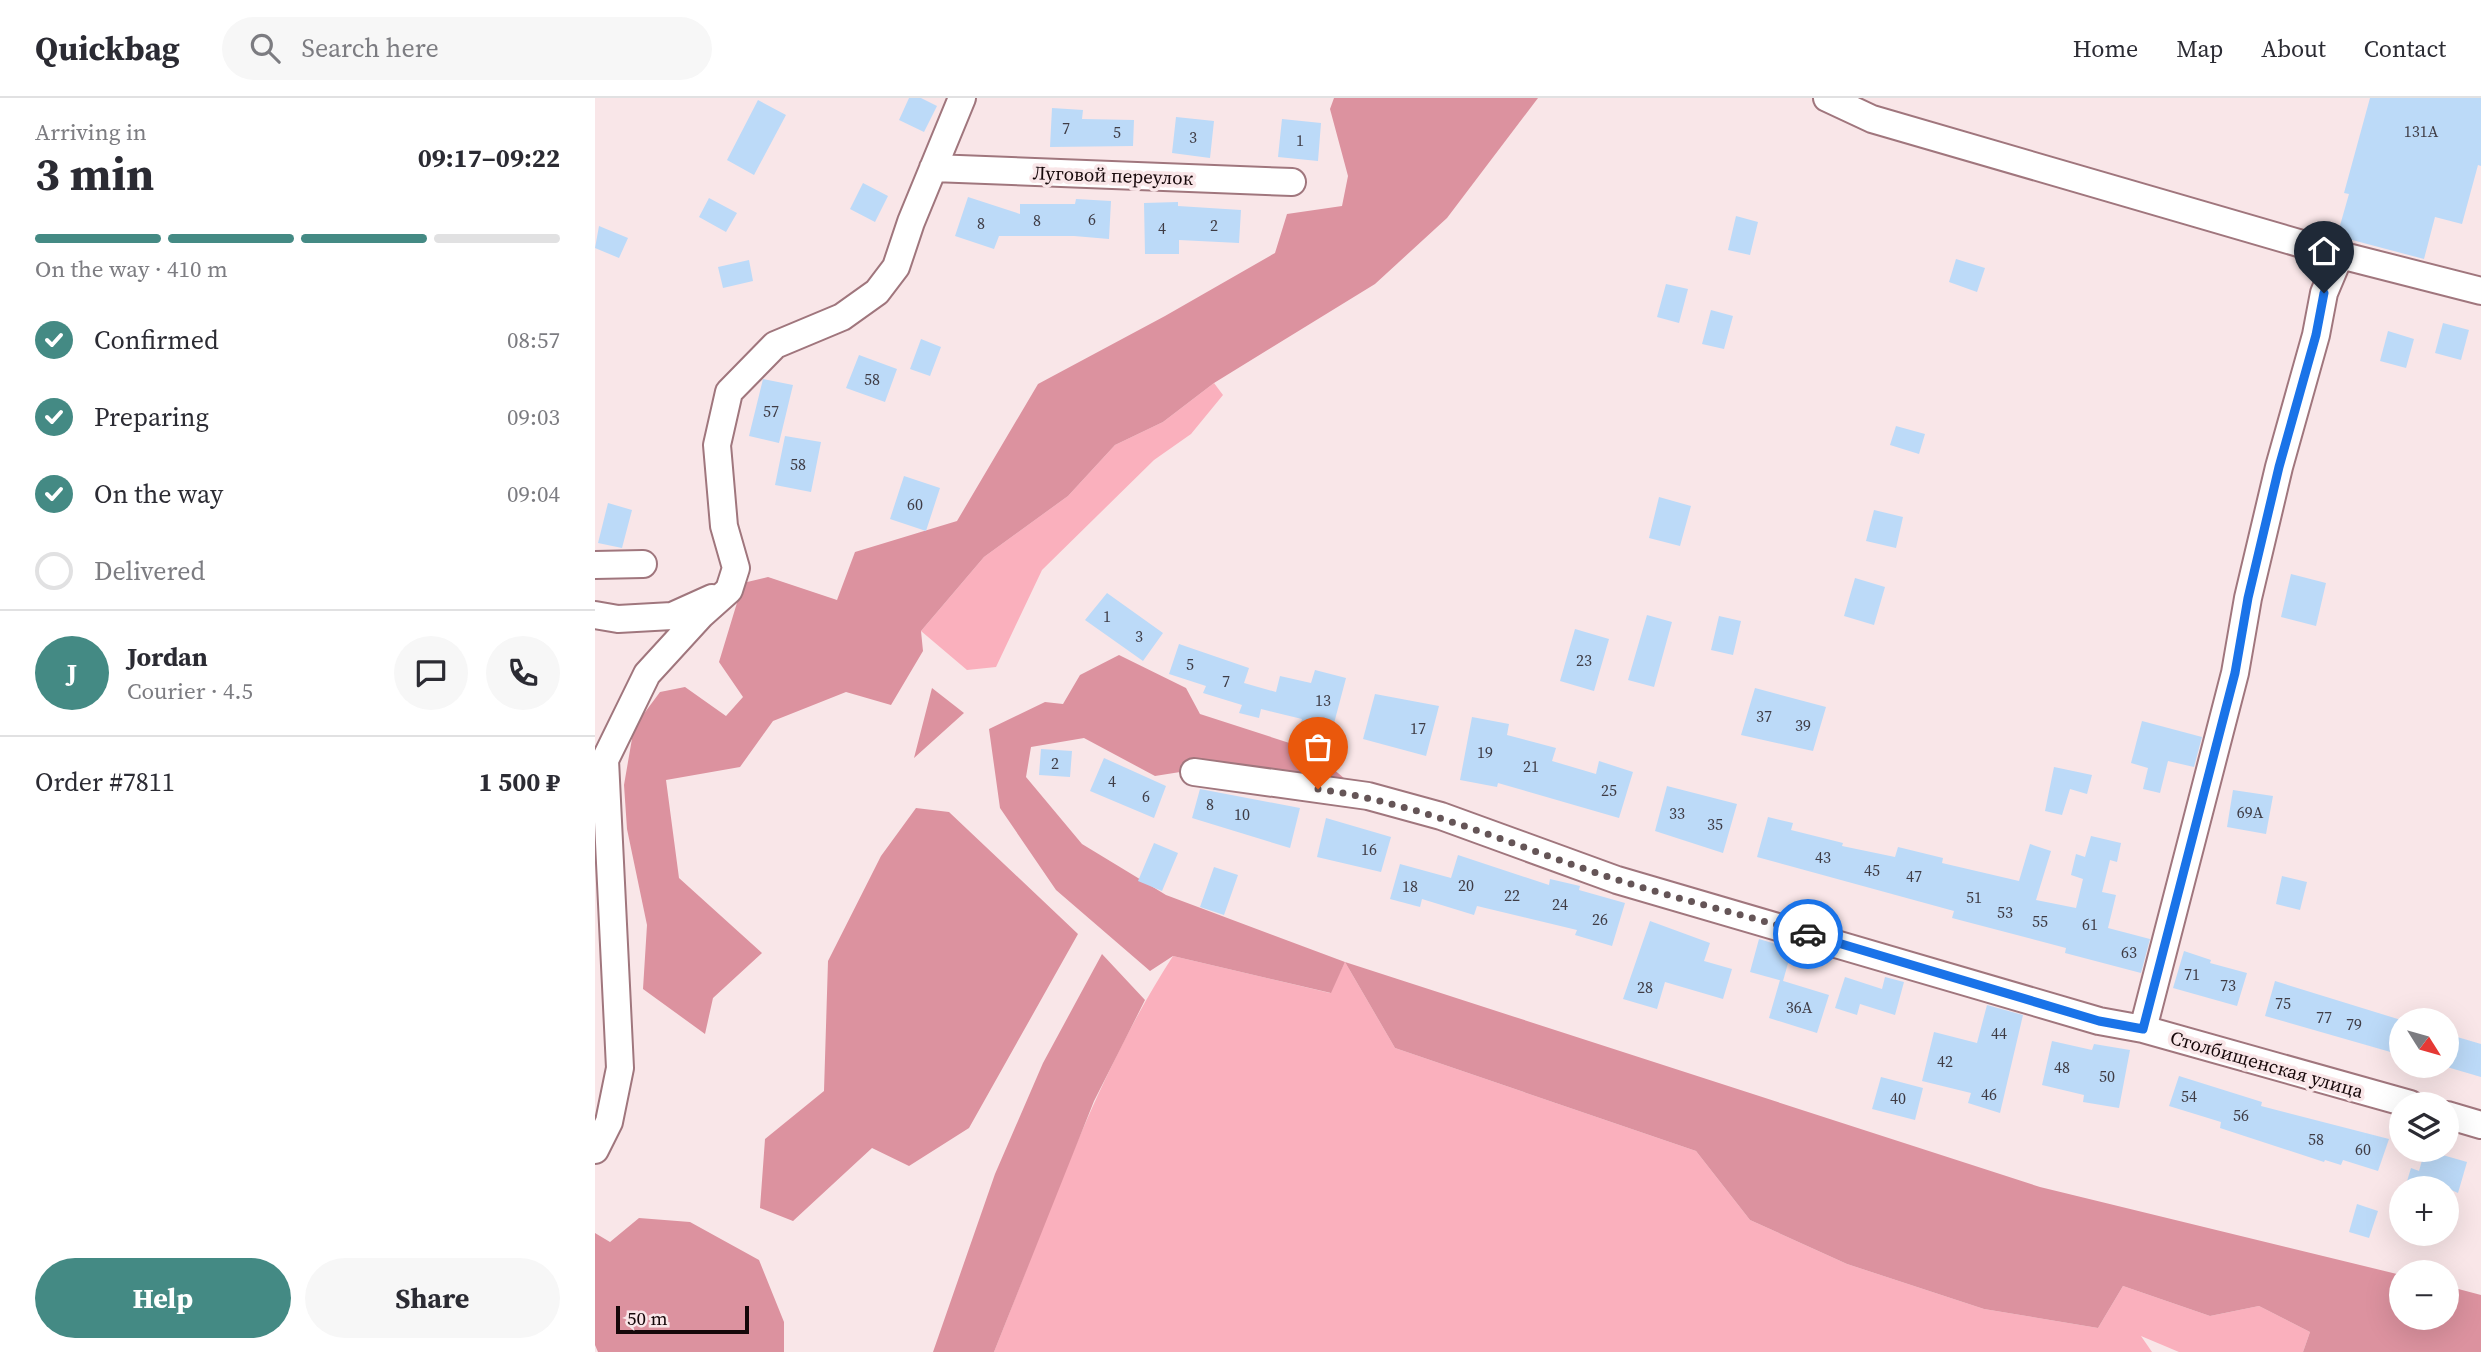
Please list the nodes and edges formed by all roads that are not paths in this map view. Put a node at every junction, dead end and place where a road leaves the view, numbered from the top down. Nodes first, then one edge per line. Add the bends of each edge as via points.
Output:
1 (962, 98) edge
2 (1827, 98) edge
3 (933, 168) junction
4 (1293, 182) dead end
5 (2340, 256) junction
6 (2481, 291) edge
7 (643, 564) dead end
8 (595, 565) edge
9 (729, 590) junction
10 (595, 615) edge
11 (1194, 772) dead end
12 (2143, 1029) junction
13 (2389, 1098) edge
14 (2459, 1119) edge
15 (2481, 1125) edge
16 (595, 1150) edge

1 - 3 street
2 - 5 street via 1872,118
3 - 4 street, Луговой переулок
3 - 9 street via 896,268 877,292 842,317 775,345 729,392 717,445 724,526 736,568
5 - 6 street
5 - 12 street via 2324,293 2279,467 2235,673
7 - 8 street
9 - 10 street via 672,616 618,619
9 - 16 street via 647,674 605,760 620,1068 609,1122
11 - 12 street, Столбищенская улица via 1368,796 1441,816 1617,880 2099,1021
12 - 13 street, Столбищенская улица
14 - 15 street

